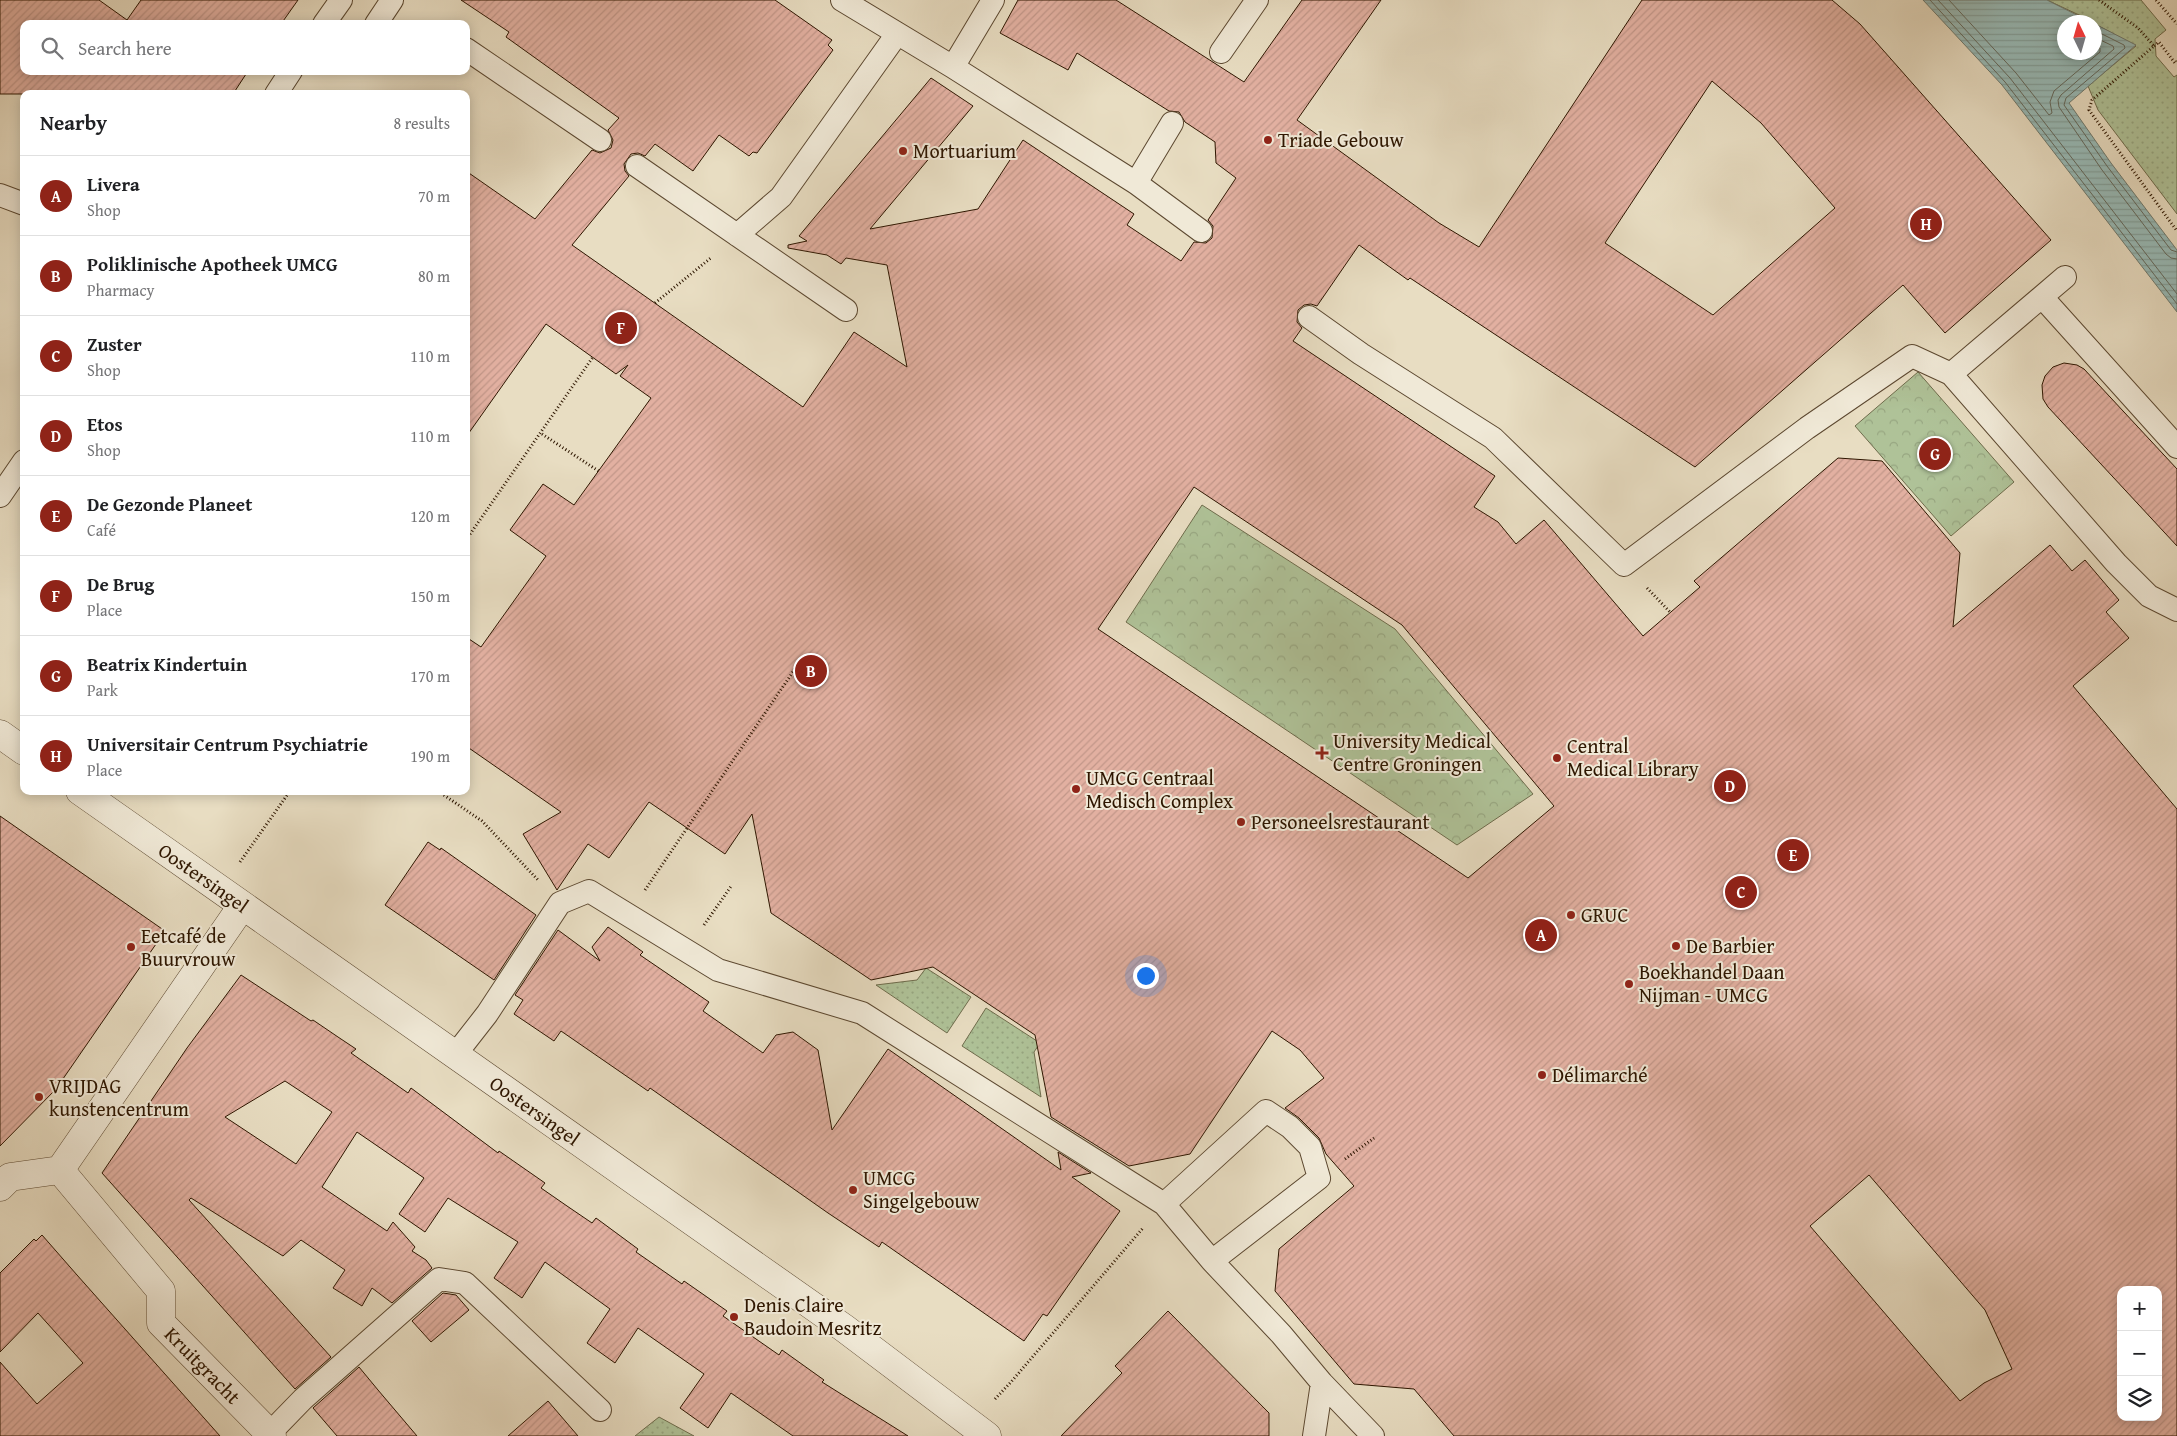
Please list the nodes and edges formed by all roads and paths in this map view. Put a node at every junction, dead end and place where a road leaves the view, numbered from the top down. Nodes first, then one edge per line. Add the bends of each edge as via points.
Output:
1 (341, 0) edge
2 (392, 0) edge
3 (842, 0) edge
4 (993, 0) edge
5 (1257, 0) edge
6 (2099, 0) edge
7 (2156, 0) edge
8 (327, 20) edge
9 (379, 20) edge
10 (2177, 24) edge
11 (896, 34) junction
12 (2154, 46) junction
13 (470, 52) edge
14 (1221, 52) dead end
15 (2177, 61) edge
16 (953, 67) junction
17 (288, 75) edge
18 (279, 90) edge
19 (1172, 123) dead end
20 (600, 140) dead end
21 (637, 166) dead end
22 (1136, 183) junction
23 (0, 195) edge
24 (20, 202) edge
25 (1201, 231) dead end
26 (2177, 231) edge
27 (737, 235) junction
28 (2065, 277) dead end
29 (2042, 297) junction
30 (655, 303) dead end
31 (846, 310) dead end
32 (1309, 317) dead end
33 (593, 357) dead end
34 (1950, 374) junction
35 (542, 434) junction
36 (2177, 447) edge
37 (20, 467) edge
38 (600, 472) dead end
39 (0, 496) edge
40 (470, 534) edge
41 (2177, 610) edge
42 (801, 660) dead end
43 (0, 734) edge
44 (20, 748) edge
45 (86, 795) edge
46 (287, 795) edge
47 (444, 795) edge
48 (732, 885) dead end
49 (219, 891) junction
50 (560, 904) junction
51 (242, 906) junction
52 (628, 915) junction
53 (686, 950) junction
54 (455, 1055) junction
55 (60, 1170) junction
56 (0, 1187) edge
57 (1164, 1204) junction
58 (1212, 1261) junction
59 (1322, 1383) junction
60 (600, 1410) dead end
61 (979, 1429) edge
62 (271, 1435) edge
63 (1314, 1436) edge
64 (1373, 1436) edge

1 - 8 lane
2 - 9 lane
3 - 11 lane
4 - 16 lane
5 - 14 lane
6 - 12 path via 2138,28
7 - 10 path
11 - 16 lane
11 - 27 lane via 781,197
12 - 15 path via 2159,42 2175,63
12 - 26 path via 2092,100 2089,110
13 - 20 lane
16 - 22 lane
17 - 18 lane
19 - 22 lane
21 - 27 lane
22 - 25 lane
23 - 24 lane
27 - 30 path
27 - 31 lane
28 - 29 lane
29 - 34 lane
29 - 36 lane
32 - 34 lane via 1493,438 1624,565 1807,428 1912,356
33 - 35 path
34 - 41 lane via 2116,563 2149,596
35 - 38 path
35 - 40 path
37 - 39 lane
42 - 52 path
43 - 44 street
45 - 49 street, Oostersingel
46 - 49 path
47 - 50 path via 482,821
48 - 53 path
49 - 51 street, Oostersingel
50 - 52 lane via 589,891
50 - 54 lane via 487,1014
51 - 54 street, Oostersingel
51 - 55 street
52 - 53 lane
53 - 57 lane via 718,970 862,1013
54 - 61 street, Oostersingel via 844,1328
55 - 56 street via 10,1177
55 - 62 street, Kruitgracht via 161,1291 161,1323
57 - 58 lane
57 - 58 lane via 1266,1111 1290,1127 1310,1147 1319,1178
57 - 61 path via 1011,1382
58 - 59 lane
59 - 63 lane
59 - 64 lane
60 - 62 lane via 466,1283 440,1279 303,1399

